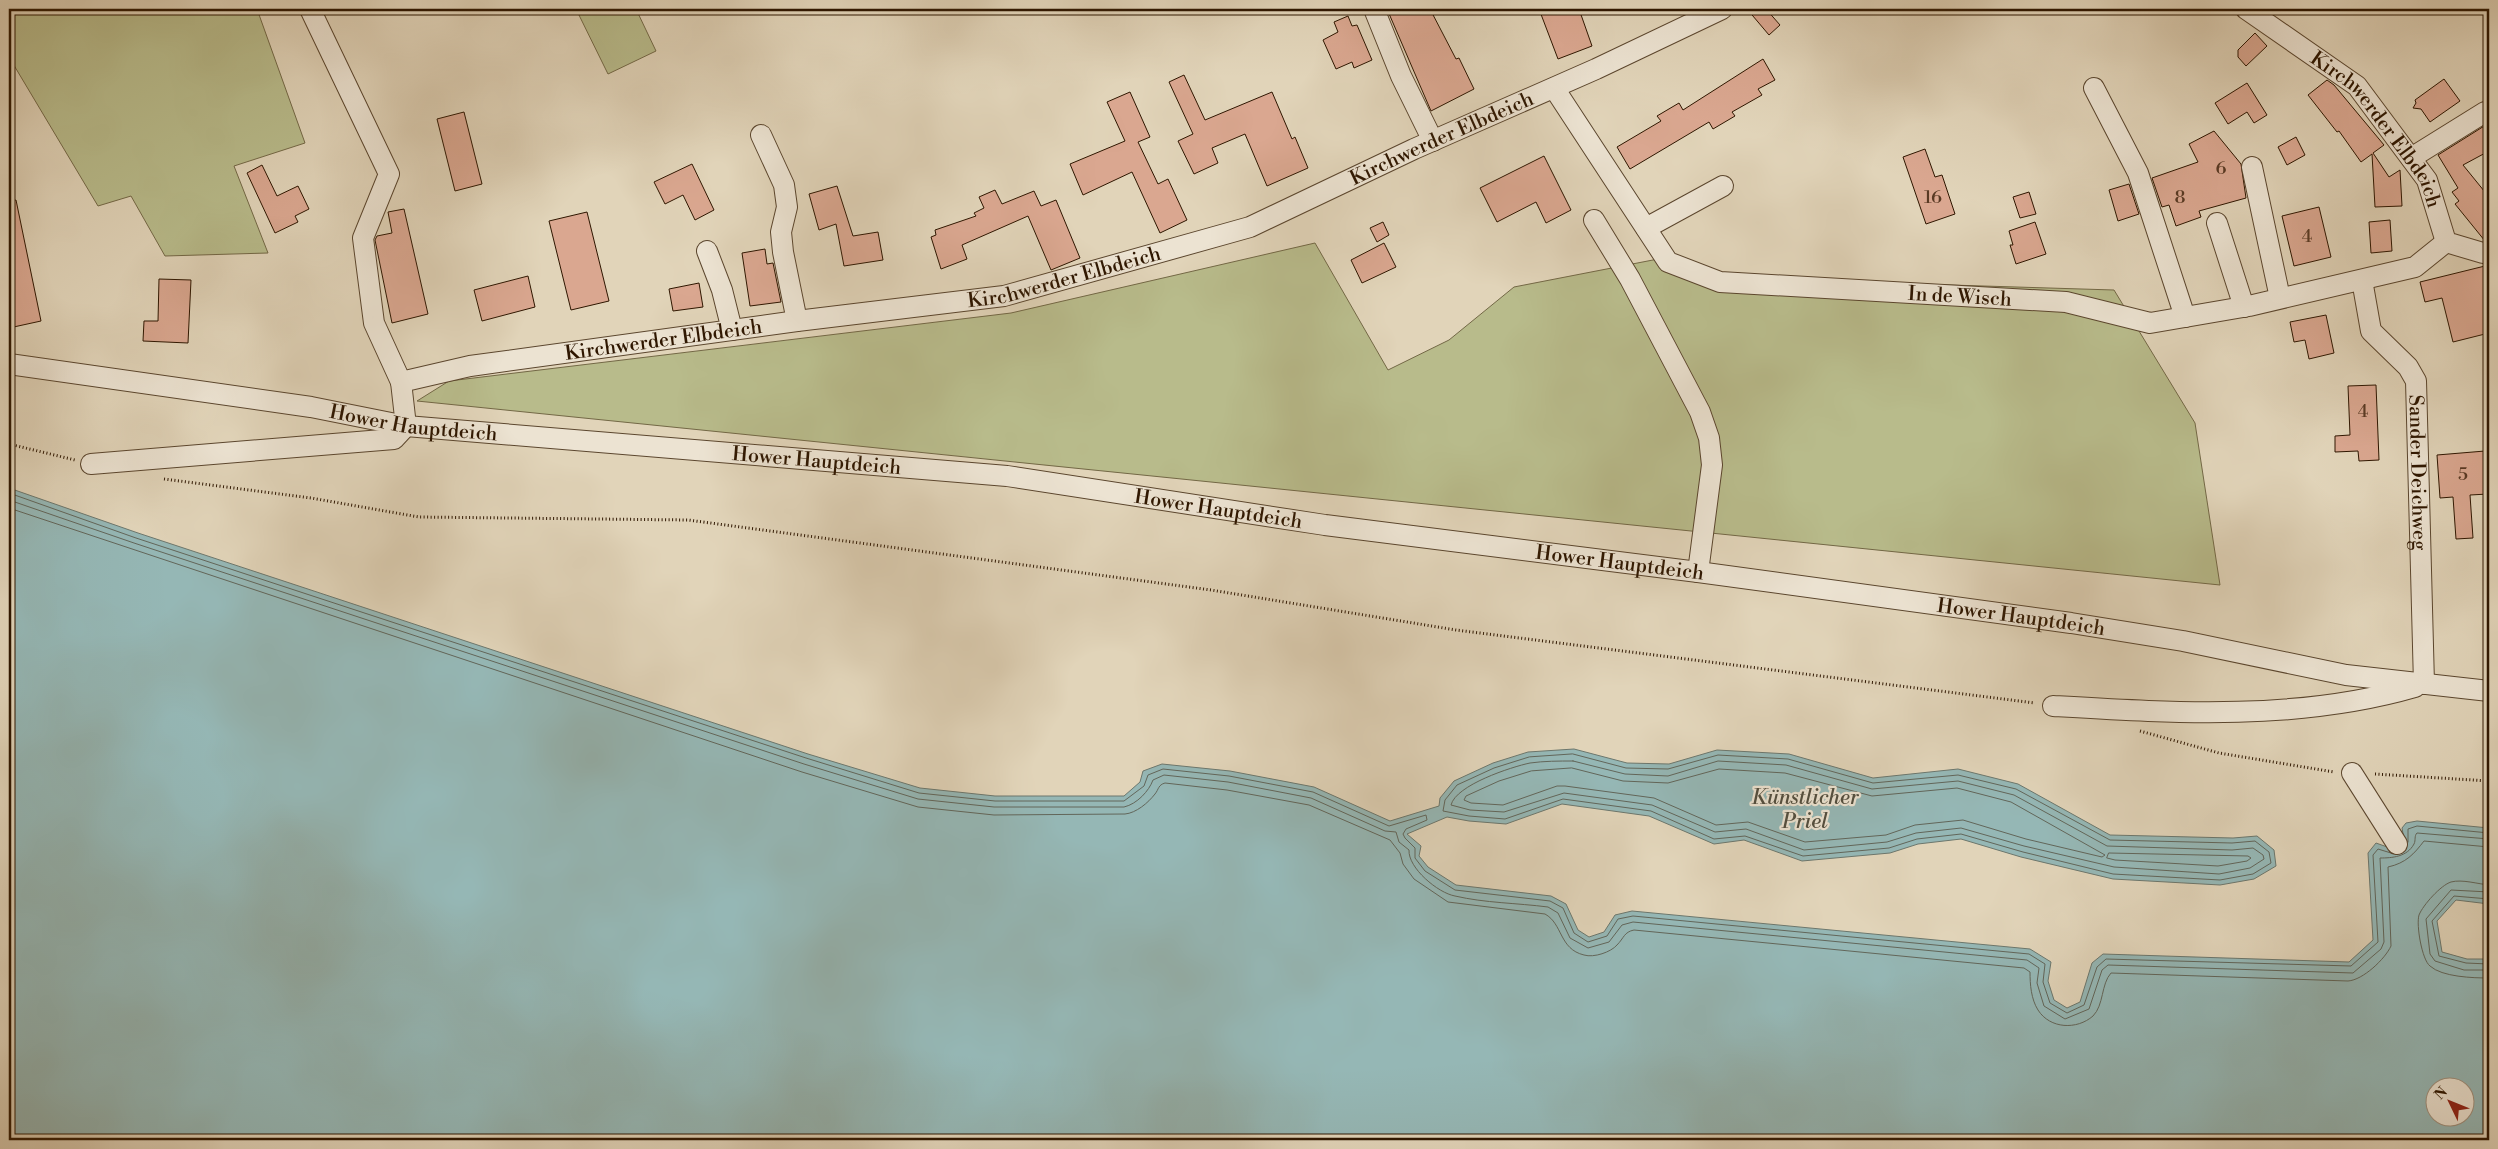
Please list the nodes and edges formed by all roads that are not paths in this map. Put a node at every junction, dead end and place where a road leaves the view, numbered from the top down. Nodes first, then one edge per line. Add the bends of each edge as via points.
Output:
1 (310, 9) edge
2 (1374, 9) edge
3 (1722, 9) edge
4 (2246, 9) edge
5 (1554, 88) junction
6 (2094, 88) dead end
7 (2485, 112) dead end
8 (761, 135) dead end
9 (1434, 141) junction
10 (2411, 158) junction
11 (2252, 167) dead end
12 (1723, 186) dead end
13 (1594, 220) dead end
14 (2217, 223) dead end
15 (1646, 228) junction
16 (2446, 242) junction
17 (707, 251) dead end
18 (2489, 252) edge
19 (2362, 280) junction
20 (2280, 298) junction
21 (2244, 307) junction
22 (2185, 317) junction
23 (797, 321) junction
24 (732, 330) junction
25 (9, 364) edge
26 (401, 382) junction
27 (406, 426) junction
28 (91, 464) road end
29 (1698, 572) junction
30 (2424, 684) junction
31 (2489, 690) edge
32 (2053, 706) road end
33 (2352, 773) road end
34 (2397, 844) dead end

1 - 26 street via 389,174 363,238 374,323
2 - 9 street via 1401,76
3 - 5 street, Kirchwerder Elbdeich
4 - 10 street, Kirchwerder Elbdeich via 2357,86
5 - 9 street, Kirchwerder Elbdeich
5 - 15 street, In de Wisch
6 - 22 street via 2138,173
7 - 10 street
8 - 23 street via 784,185 787,207 781,232
9 - 23 street, Kirchwerder Elbdeich via 1250,227 1004,296
10 - 16 street, Kirchwerder Elbdeich via 2427,180
11 - 20 street
12 - 15 street
13 - 29 street via 1630,279 1700,412 1709,438 1712,465
14 - 21 street
15 - 22 street, In de Wisch via 1668,262 1720,282 2066,302 2150,323
16 - 18 street
16 - 19 street, In de Wisch via 2415,267
17 - 24 street via 722,290
19 - 20 street, In de Wisch
19 - 30 street, Sander Deichweg via 2371,331 2408,367 2416,381
20 - 21 street, In de Wisch
21 - 22 street, In de Wisch
23 - 24 street, Kirchwerder Elbdeich
24 - 26 street, Kirchwerder Elbdeich via 470,366
25 - 27 street, Hower Hauptdeich via 311,407
26 - 27 street
27 - 28 street via 394,439
27 - 29 street, Hower Hauptdeich via 1007,476 1325,525
29 - 30 street, Hower Hauptdeich via 2089,626 2183,641 2346,675
30 - 31 street, Hower Hauptdeich
30 - 32 street via 2373,699 2312,708 2144,711
33 - 34 street

